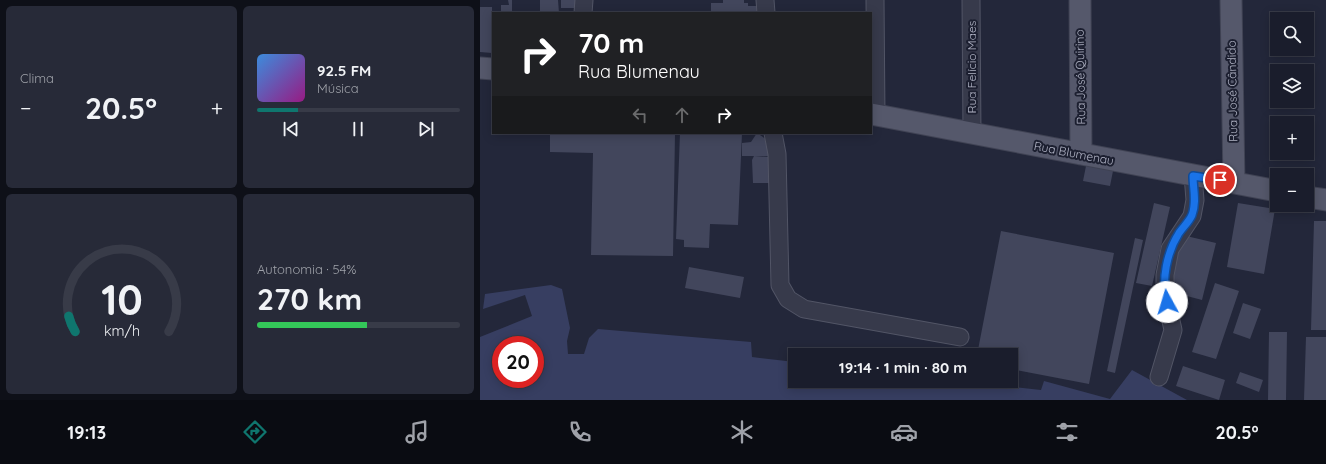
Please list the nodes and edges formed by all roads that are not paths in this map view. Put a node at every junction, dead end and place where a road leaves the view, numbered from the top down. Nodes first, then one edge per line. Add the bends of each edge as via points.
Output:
1 (584, 0) edge
2 (765, 0) edge
3 (876, 0) edge
4 (971, 0) edge
5 (1080, 0) edge
6 (1231, 0) edge
7 (584, 12) edge
8 (766, 12) edge
9 (480, 68) edge
10 (492, 69) edge
11 (874, 115) edge
12 (773, 134) edge
13 (972, 134) junction
14 (1081, 154) junction
15 (1193, 176) junction
16 (1234, 183) junction
17 (1270, 190) edge
18 (1314, 198) edge
19 (1326, 200) edge
20 (960, 337) dead end
21 (1159, 377) dead end

1 - 7 street
2 - 8 street
3 - 11 street
4 - 13 street, Rua Felício Maes
5 - 14 main road, Rua José Quirino
6 - 16 main road, Rua José Cândido
9 - 10 main road
11 - 13 main road, Rua Blumenau
12 - 20 street via 777,154 780,285 788,299 804,309
13 - 14 main road, Rua Blumenau
14 - 15 main road, Rua Blumenau
15 - 16 main road, Rua Blumenau
15 - 21 street via 1195,200 1192,216 1170,249 1165,275 1165,294 1174,330
16 - 17 main road, Rua Blumenau
18 - 19 main road

